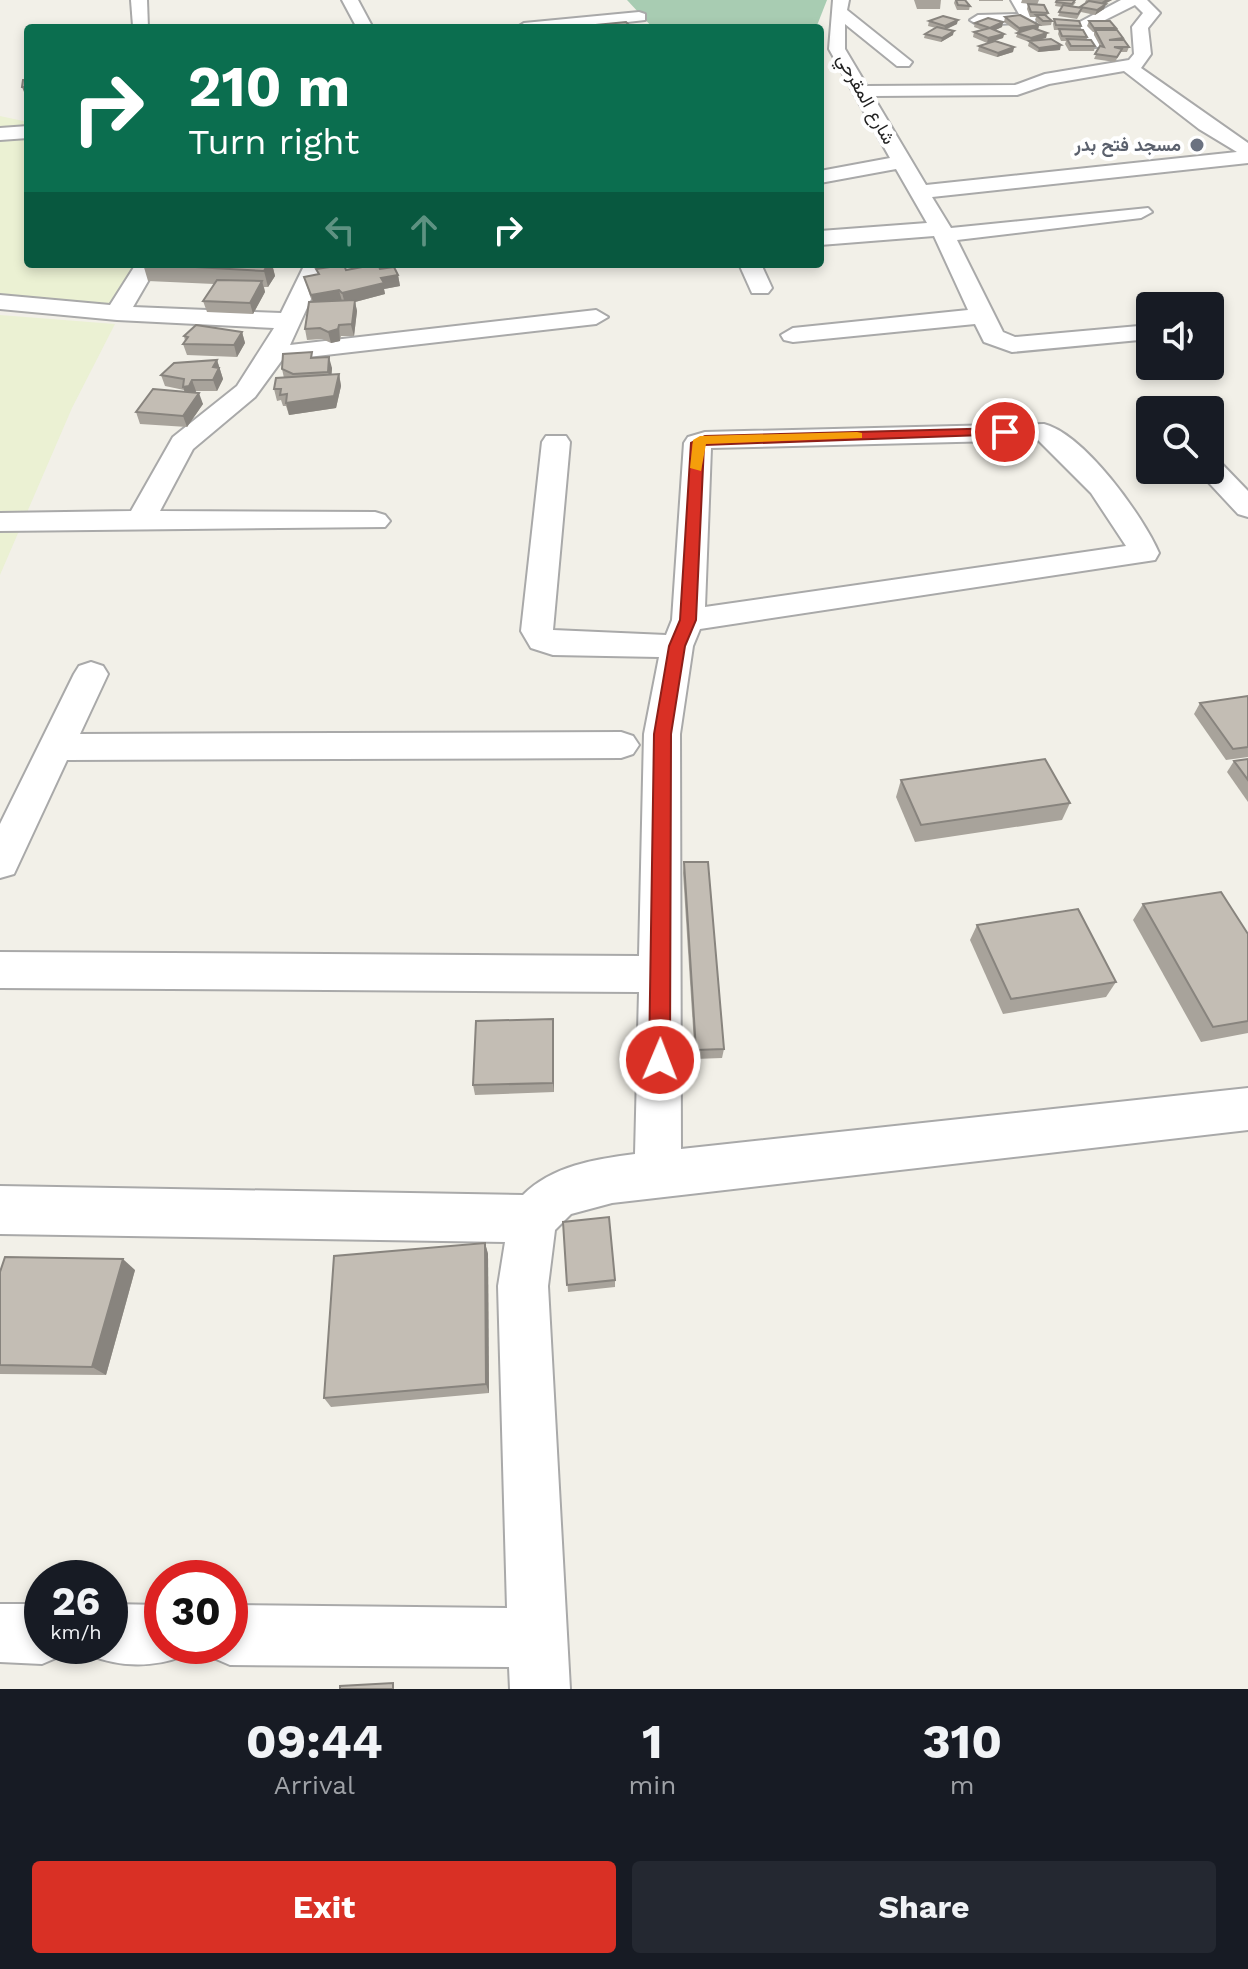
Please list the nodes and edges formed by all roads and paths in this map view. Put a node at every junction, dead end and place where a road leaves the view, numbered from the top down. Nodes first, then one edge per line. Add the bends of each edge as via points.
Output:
1 (139, 0) edge
2 (350, 0) edge
3 (623, 0) edge
4 (1019, 0) edge
5 (1136, 0) edge
6 (840, 6) edge
7 (978, 20) edge
8 (644, 23) edge
9 (141, 24) edge
10 (363, 24) edge
11 (620, 24) edge
12 (828, 35) edge
13 (1098, 43) edge
14 (903, 62) dead end
15 (1128, 66) junction
16 (863, 91) junction
17 (24, 132) edge
18 (0, 134) edge
19 (1248, 151) edge
20 (1248, 157) edge
21 (901, 162) junction
22 (824, 176) edge
23 (920, 192) junction
24 (1141, 212) dead end
25 (941, 232) junction
26 (824, 238) edge
27 (145, 268) edge
28 (314, 268) edge
29 (752, 268) edge
30 (760, 288) dead end
31 (0, 302) edge
32 (117, 313) junction
33 (984, 316) junction
34 (596, 317) dead end
35 (287, 321) junction
36 (1136, 333) edge
37 (793, 335) dead end
38 (273, 354) junction
39 (556, 442) dead end
40 (1224, 483) edge
41 (1248, 508) edge
42 (141, 520) junction
43 (375, 521) dead end
44 (0, 522) edge
45 (682, 633) junction
46 (91, 674) dead end
47 (621, 745) dead end
48 (55, 747) junction
49 (0, 863) edge
50 (0, 970) edge
51 (661, 974) junction
52 (1248, 1109) edge
53 (658, 1174) junction
54 (0, 1210) edge
55 (533, 1219) junction
56 (0, 1633) edge
57 (24, 1634) edge
58 (248, 1637) edge
59 (539, 1664) edge

1 - 9 street
2 - 10 street
3 - 8 street
4 - 7 street via 1029,19
5 - 13 street via 1086,23
5 - 15 street via 1152,13 1140,27 1141,60
6 - 12 street, شارع المقرحي
6 - 14 street
8 - 11 street
12 - 16 street, شارع المقرحي
15 - 16 street via 1045,79 1017,90
15 - 19 street
16 - 21 street, شارع المقرحي
17 - 18 street
20 - 23 street
21 - 22 street, شارع المقرحي
21 - 23 street
23 - 25 street
24 - 25 street
25 - 26 street
25 - 33 street
27 - 32 street
28 - 35 street
29 - 30 street
31 - 32 street
32 - 35 street
33 - 36 street via 993,337 1012,345
33 - 37 street
34 - 38 street
35 - 38 street
38 - 42 street via 236,403 189,436
39 - 45 street via 537,631 553,644
40 - 41 street
42 - 43 street
42 - 44 street
45 - 45 street via 698,443 705,440 1044,432 1103,490 1144,553
45 - 51 street via 662,734
46 - 48 street
47 - 48 street
48 - 49 street
50 - 51 street
51 - 53 street
52 - 53 street
53 - 55 street via 557,1194
54 - 55 street
55 - 59 street via 523,1286
56 - 57 street
58 - 59 street

